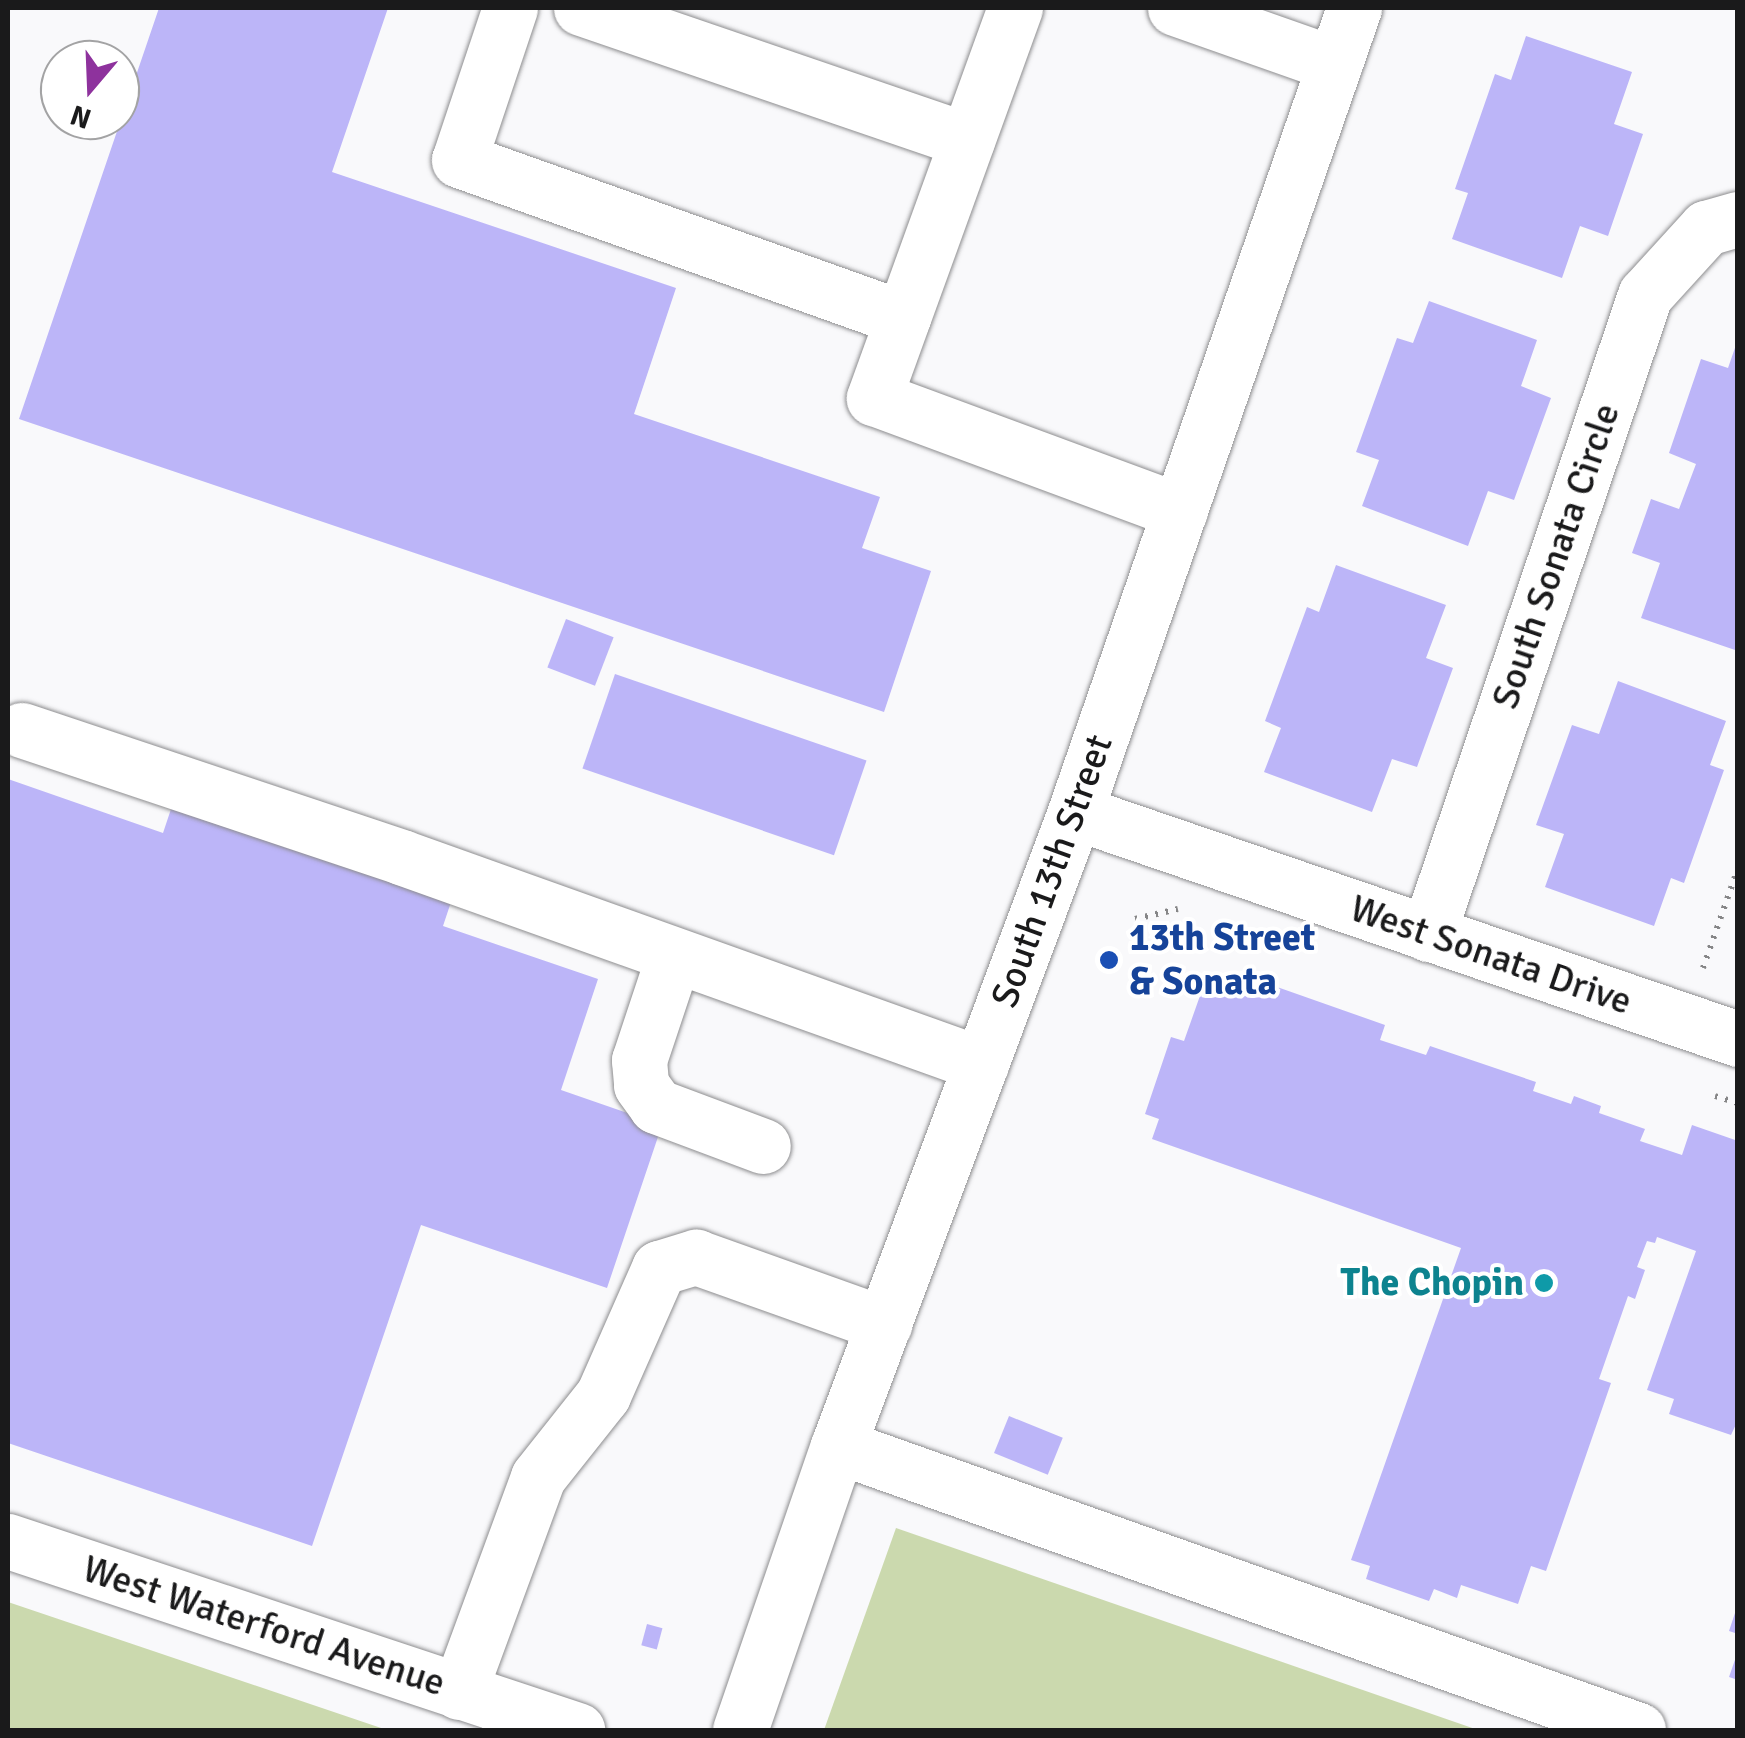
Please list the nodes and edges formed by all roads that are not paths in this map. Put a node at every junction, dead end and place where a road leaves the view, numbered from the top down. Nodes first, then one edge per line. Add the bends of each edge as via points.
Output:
1 (510, 8) edge
2 (581, 8) edge
3 (1015, 8) edge
4 (1175, 8) edge
5 (1354, 8) edge
6 (1334, 64) junction
7 (967, 140) junction
8 (1738, 219) edge
9 (903, 318) junction
10 (1180, 510) junction
11 (22, 730) dead end
12 (1075, 812) junction
13 (1428, 934) junction
14 (674, 954) junction
15 (1738, 1039) edge
16 (981, 1064) junction
17 (763, 1146) dead end
18 (884, 1324) junction
19 (838, 1446) junction
20 (8, 1541) edge
21 (460, 1692) junction
22 (576, 1730) edge
23 (740, 1730) edge
24 (1638, 1730) edge

1 - 9 street via 459,160
2 - 7 street
3 - 7 street
4 - 6 street
5 - 6 street, South 13th Street
6 - 10 street, South 13th Street
7 - 9 street
8 - 13 street, South Sonata Circle via 1706,228 1645,295
9 - 10 street via 874,398
10 - 12 street, South 13th Street
11 - 14 street
12 - 13 street, West Sonata Drive
12 - 16 street, South 13th Street
13 - 15 street, West Sonata Drive
14 - 16 street
14 - 17 street via 640,1060 641,1085 656,1106
16 - 18 street, South 13th Street
18 - 19 street, South 13th Street
18 - 21 street via 696,1257 659,1268 603,1395 538,1477
19 - 23 street, South 13th Street
19 - 24 street
20 - 21 street, West Waterford Avenue
21 - 22 street, West Waterford Avenue

